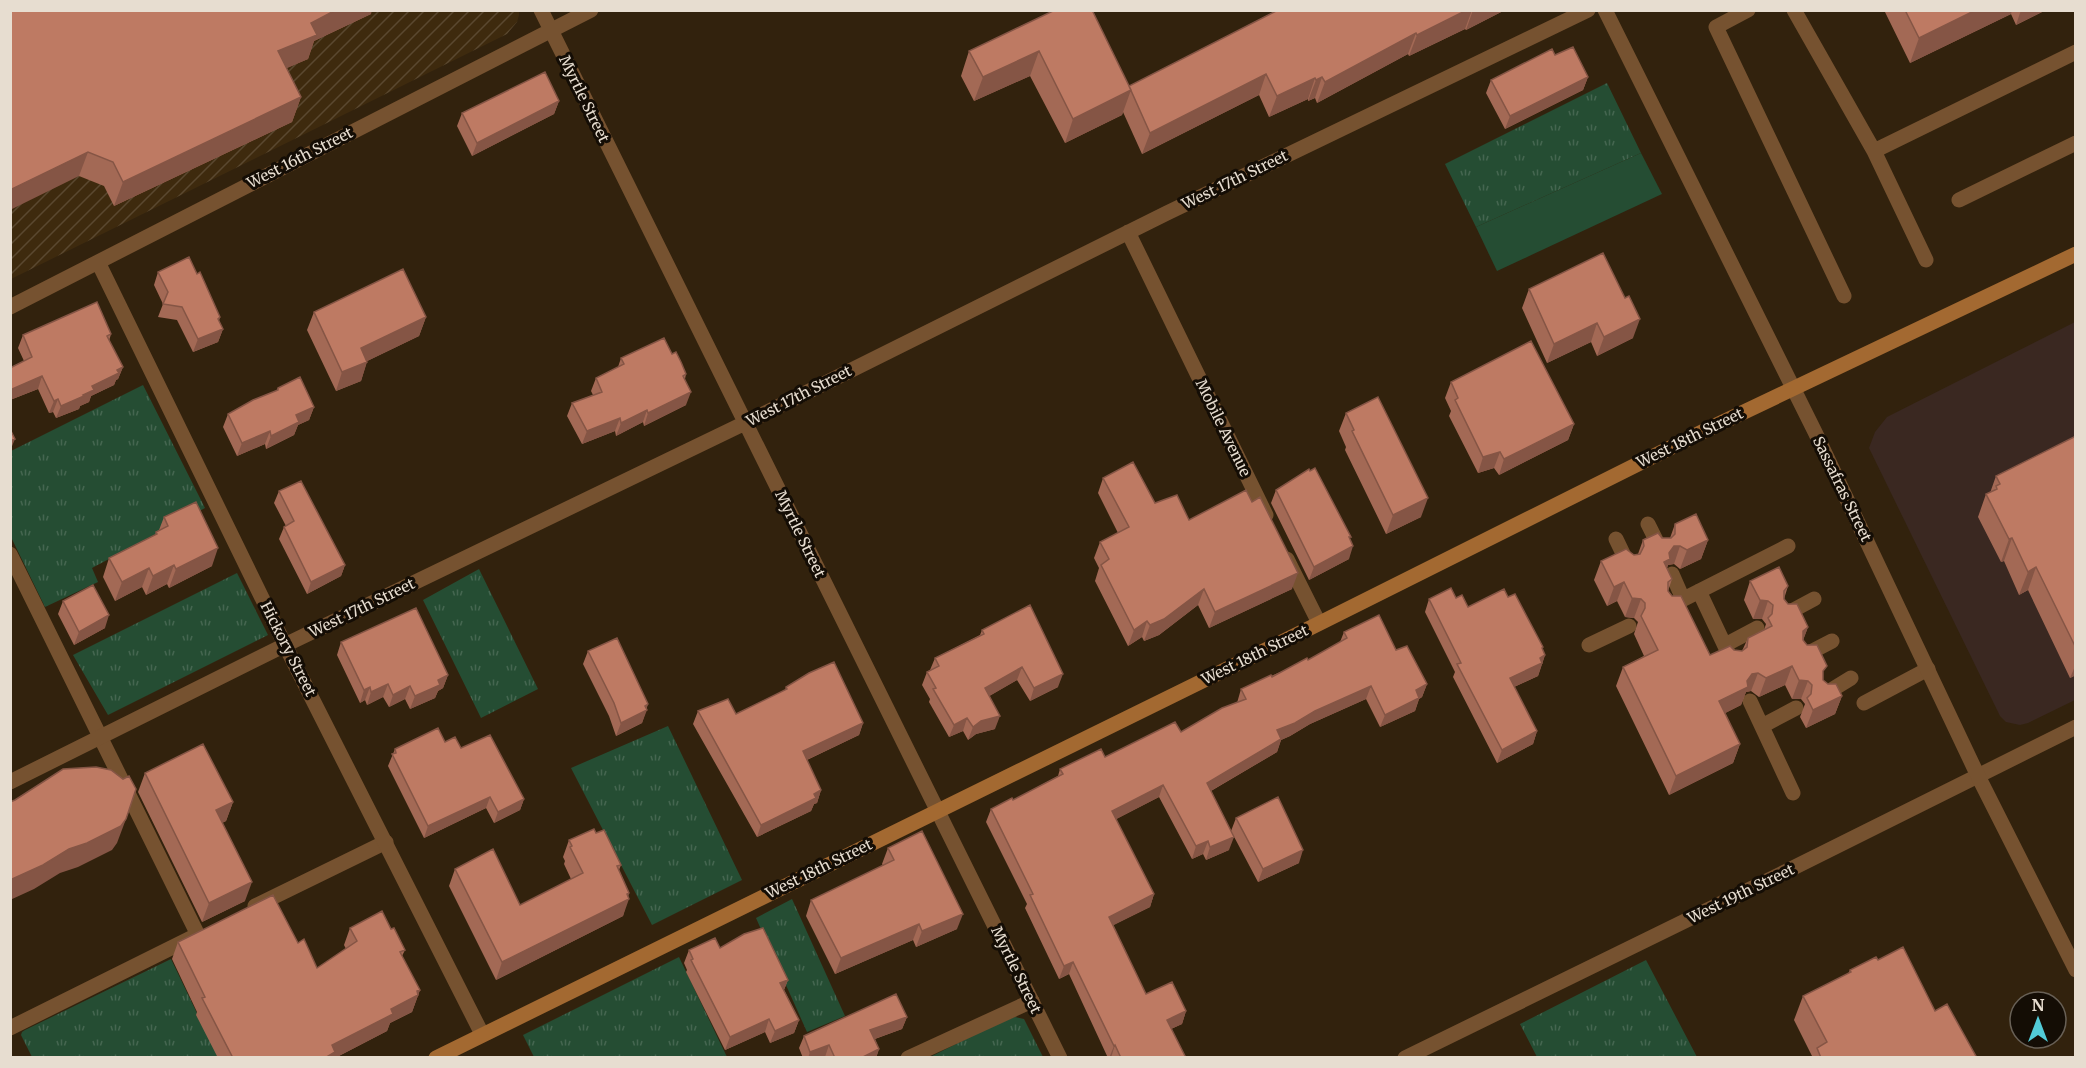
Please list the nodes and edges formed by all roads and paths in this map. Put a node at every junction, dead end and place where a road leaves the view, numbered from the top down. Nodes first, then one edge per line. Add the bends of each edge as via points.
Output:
1 (541, 10) edge
2 (591, 10) edge
3 (1588, 10) edge
4 (1605, 10) edge
5 (1748, 10) edge
6 (1794, 10) edge
7 (550, 30) junction
8 (2076, 52) edge
9 (2076, 143) edge
10 (1874, 151) junction
11 (1959, 200) dead end
12 (1128, 232) junction
13 (2076, 254) edge
14 (1926, 260) dead end
15 (98, 262) junction
16 (1844, 296) dead end
17 (10, 307) edge
18 (1793, 388) junction
19 (745, 423) junction
20 (1648, 524) dead end
21 (1616, 539) dead end
22 (1788, 546) dead end
23 (1660, 548) edge
24 (10, 554) edge
25 (1628, 564) edge
26 (1672, 574) edge
27 (1699, 591) junction
28 (1814, 599) dead end
29 (1786, 614) edge
30 (1319, 623) junction
31 (1629, 626) dead end
32 (1757, 628) dead end
33 (1832, 641) dead end
34 (285, 645) junction
35 (1589, 645) dead end
36 (1725, 645) junction
37 (1805, 655) edge
38 (1732, 661) edge
39 (1928, 669) junction
40 (1851, 678) dead end
41 (1825, 694) edge
42 (1750, 701) edge
43 (1864, 703) dead end
44 (1796, 708) dead end
45 (1762, 726) junction
46 (2076, 727) edge
47 (100, 738) junction
48 (1978, 776) junction
49 (10, 782) edge
50 (1793, 793) dead end
51 (936, 812) junction
52 (386, 842) junction
53 (242, 913) edge
54 (213, 927) edge
55 (198, 935) junction
56 (2076, 970) edge
57 (1032, 1001) junction
58 (10, 1028) edge
59 (482, 1034) junction
60 (436, 1058) edge
61 (908, 1058) edge
62 (1060, 1058) edge
63 (1405, 1058) edge

1 - 7 street, Myrtle Street
2 - 7 street, West 16th Street
3 - 12 street, West 17th Street
4 - 18 street, Sassafras Street
5 - 16 street via 1716,27
6 - 10 street
7 - 15 street, West 16th Street
7 - 19 street, Myrtle Street
8 - 10 street
9 - 11 street
10 - 14 street
12 - 19 street, West 17th Street
12 - 30 street, Mobile Avenue
13 - 18 main road, West 18th Street
15 - 17 street, West 16th Street
15 - 34 street, Hickory Street
18 - 30 main road, West 18th Street
18 - 39 street, Sassafras Street
19 - 34 street, West 17th Street
19 - 51 street, Myrtle Street
20 - 23 street
21 - 25 street
22 - 27 street
24 - 47 street
26 - 27 street via 1676,603
27 - 36 street
28 - 29 street
30 - 51 main road, West 18th Street
31 - 35 street
32 - 36 street
33 - 37 street
34 - 47 street, West 17th Street
34 - 52 street, Hickory Street
36 - 38 street
39 - 43 street
39 - 48 street, Sassafras Street
40 - 41 street
42 - 45 street
44 - 45 street
45 - 50 street
46 - 48 street, West 19th Street
47 - 49 street, West 17th Street
47 - 55 street
48 - 56 street, Sassafras Street
48 - 63 street, West 19th Street
51 - 57 street, Myrtle Street
51 - 59 main road, West 18th Street
52 - 53 street
52 - 59 street, Hickory Street
54 - 55 street
55 - 58 street
57 - 61 street
57 - 62 street, Myrtle Street
59 - 60 main road, West 18th Street

